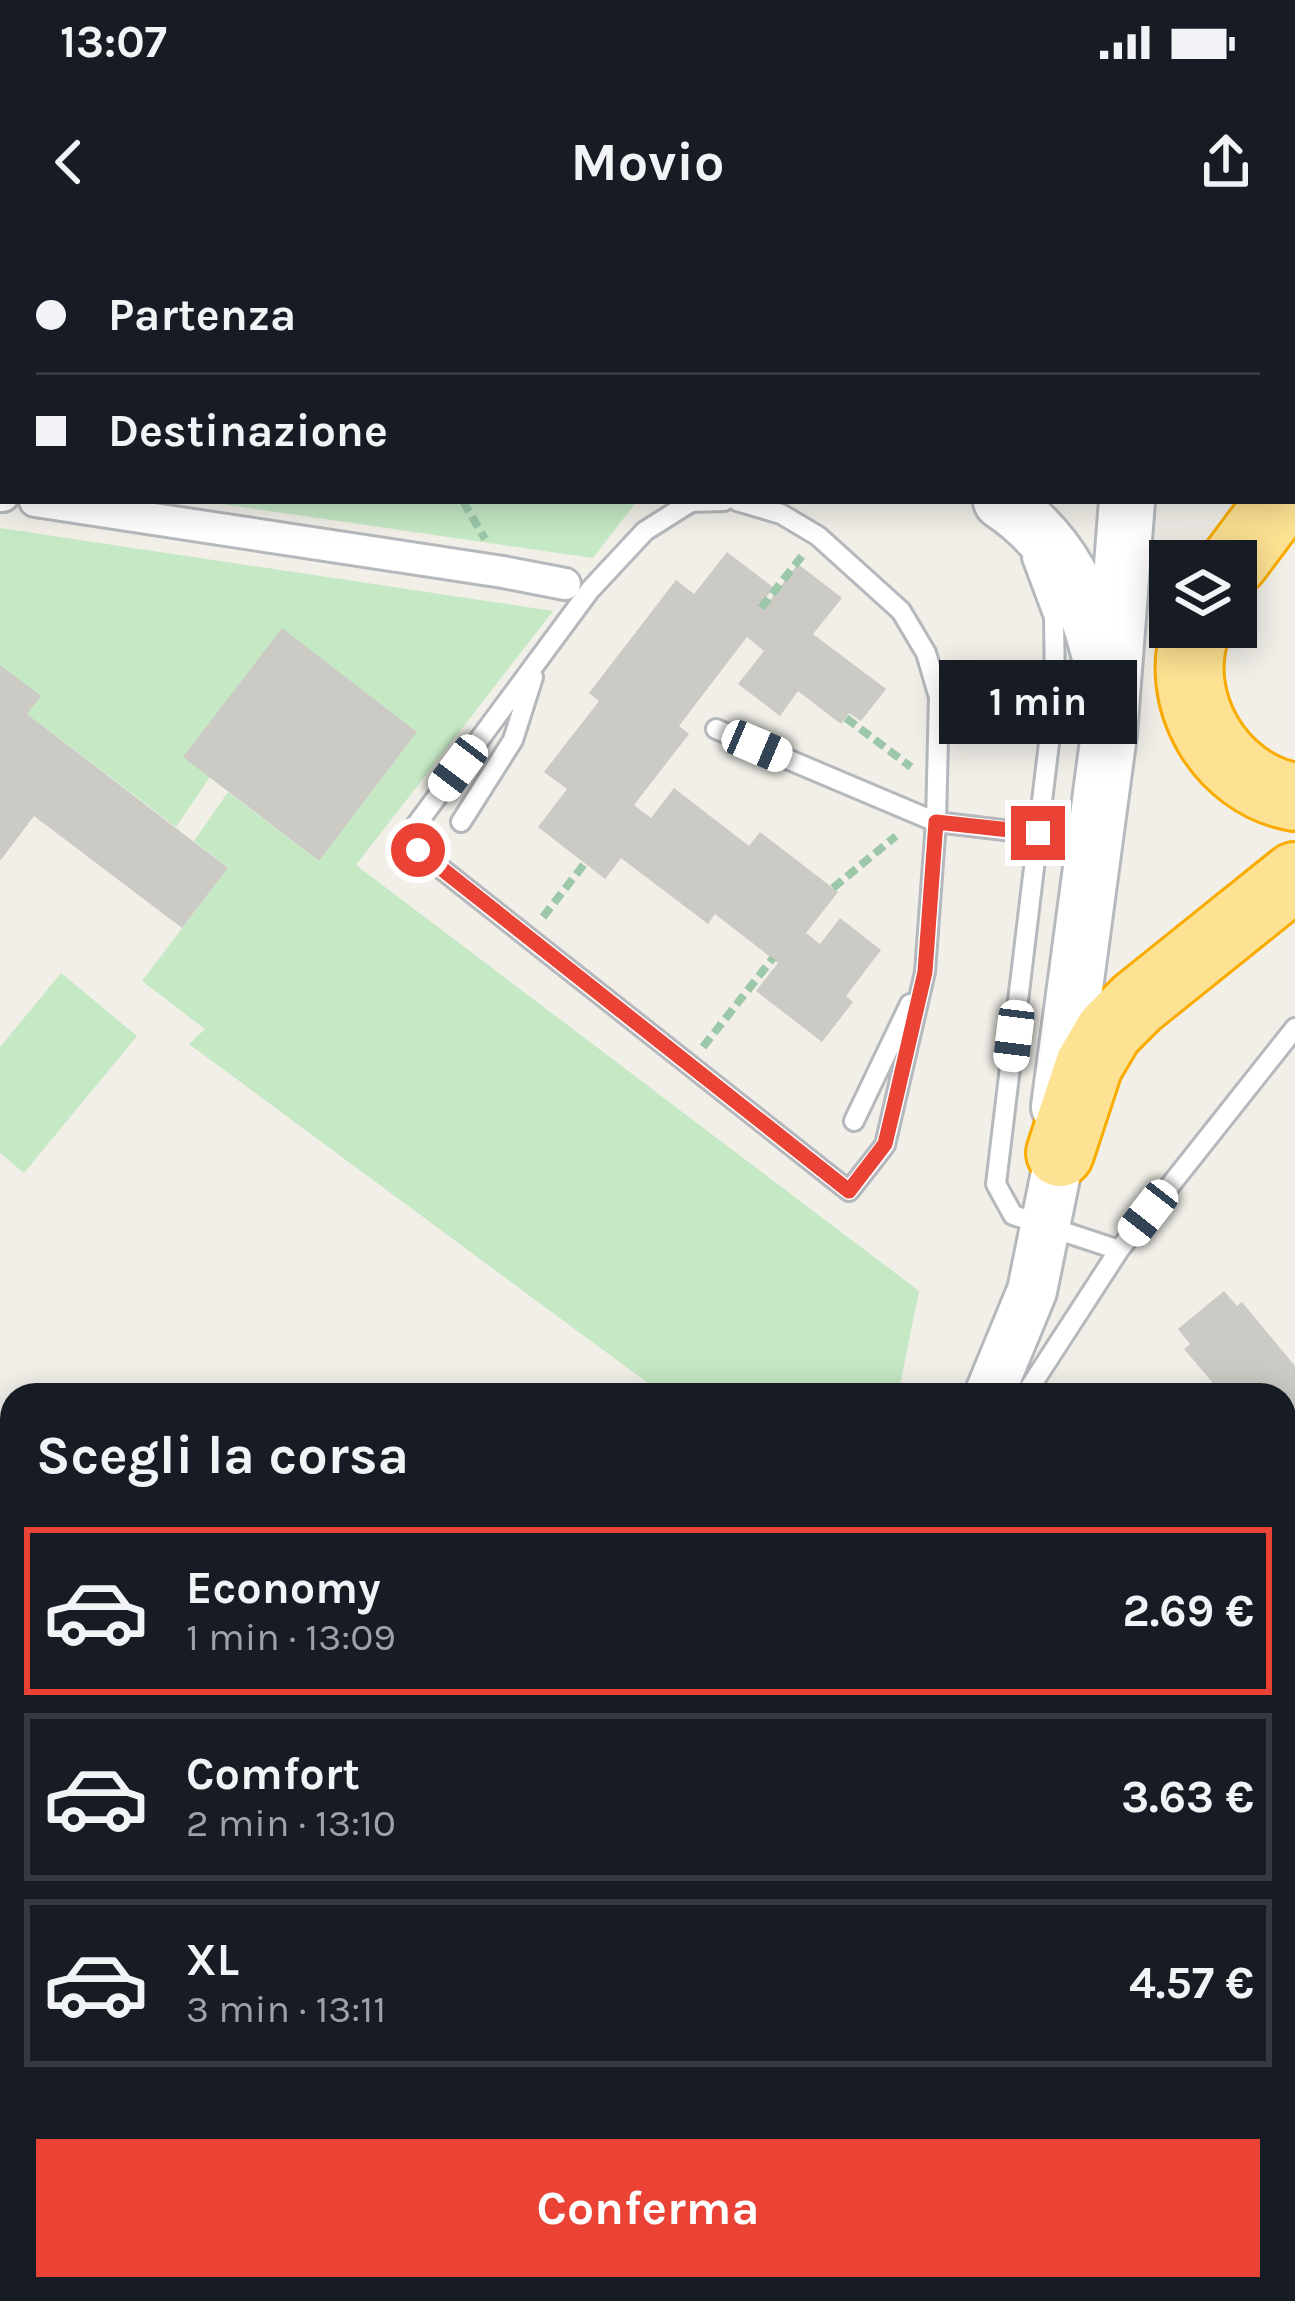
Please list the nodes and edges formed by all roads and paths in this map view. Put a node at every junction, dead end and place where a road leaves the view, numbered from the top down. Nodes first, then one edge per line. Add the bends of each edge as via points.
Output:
1 (55, 504) edge
2 (688, 504) edge
3 (747, 504) edge
4 (999, 504) edge
5 (1001, 504) edge
6 (1127, 504) edge
7 (818, 536) junction
8 (565, 584) dead end
9 (761, 608) dead end
10 (1192, 648) edge
11 (539, 659) junction
12 (846, 718) dead end
13 (716, 729) dead end
14 (1109, 734) junction
15 (937, 786) junction
16 (1295, 797) edge
17 (928, 819) junction
18 (461, 822) dead end
19 (1038, 833) junction
20 (1094, 841) junction
21 (585, 863) dead end
22 (1295, 876) edge
23 (833, 888) dead end
24 (527, 937) junction
25 (773, 958) dead end
26 (925, 972) junction
27 (1295, 1028) edge
28 (689, 1065) junction
29 (854, 1121) dead end
30 (1060, 1153) junction
31 (1047, 1227) junction
32 (1119, 1250) junction
33 (994, 1383) edge
34 (1033, 1383) edge

1 - 8 street
2 - 11 lane via 645,531
3 - 7 lane
4 - 19 lane via 1054,617 1055,693
5 - 14 main road via 1059,556 1086,603
6 - 14 main road
7 - 9 path
7 - 15 lane via 901,611 926,653 939,697
10 - 16 highway via 1189,683 1218,751 1270,791
11 - 18 lane via 513,740
11 - 24 lane via 405,840
12 - 15 path
13 - 17 lane
14 - 20 main road
15 - 17 lane
17 - 19 lane
17 - 23 path
17 - 26 lane
19 - 20 lane
19 - 31 lane via 996,1184 1013,1215
20 - 30 main road via 1059,1098
21 - 24 path
22 - 30 highway via 1109,1031
24 - 28 lane
25 - 28 path
26 - 28 lane via 885,1144 849,1191
26 - 29 lane
27 - 32 lane
30 - 31 street
31 - 32 lane
31 - 33 street via 1032,1292
32 - 34 lane

